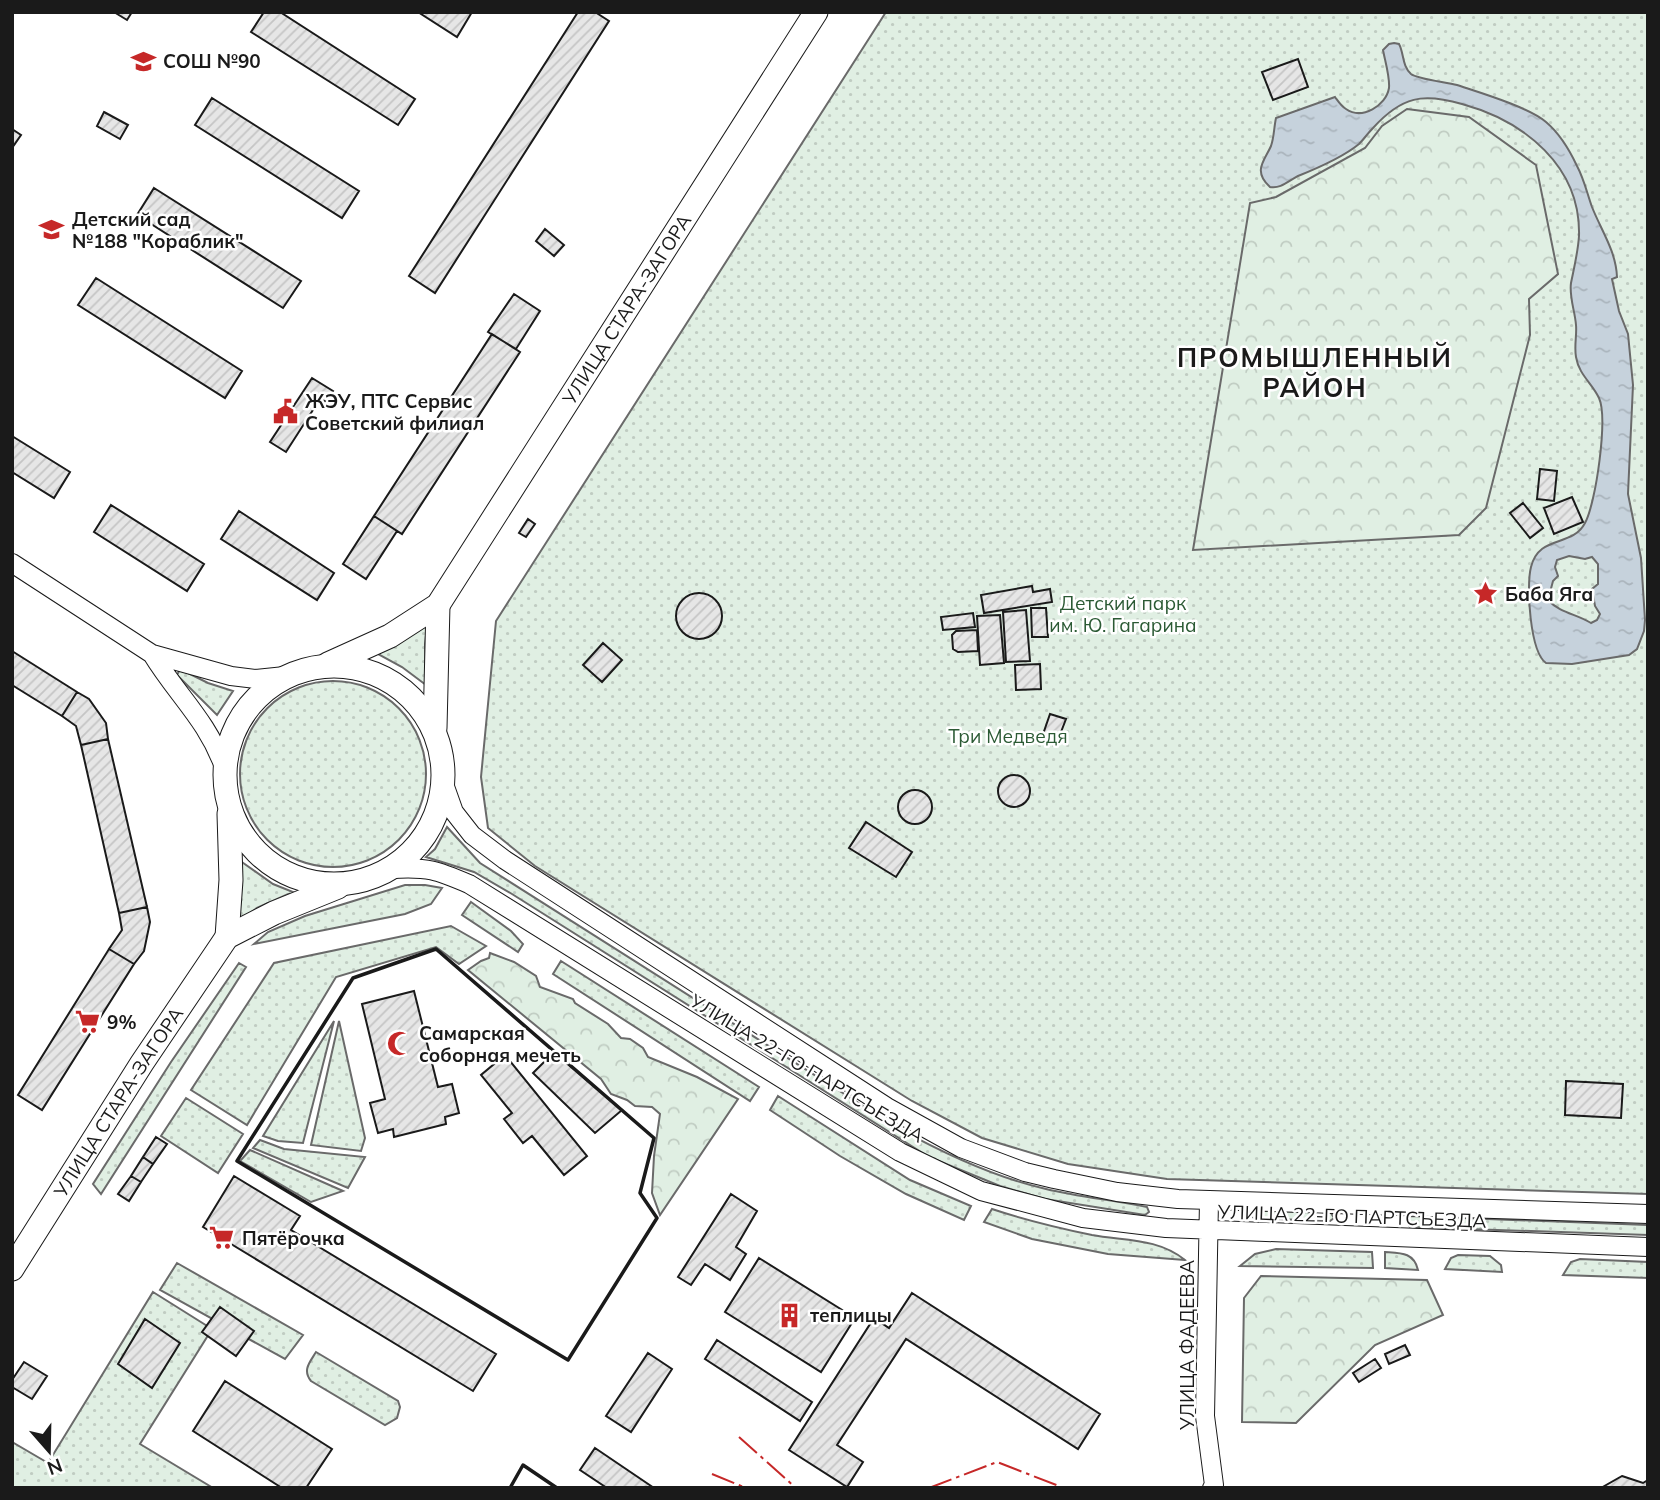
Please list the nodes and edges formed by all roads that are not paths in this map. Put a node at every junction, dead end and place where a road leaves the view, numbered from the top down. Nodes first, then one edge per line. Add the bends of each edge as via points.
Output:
1 (816, 12) edge
2 (12, 564) edge
3 (438, 605) junction
4 (152, 654) junction
5 (328, 664) junction
6 (285, 676) junction
7 (435, 728) junction
8 (223, 767) junction
9 (443, 780) junction
10 (228, 803) junction
11 (392, 869) junction
12 (338, 887) junction
13 (227, 937) junction
14 (1209, 1201) junction
15 (1347, 1205) junction
16 (1401, 1207) junction
17 (1648, 1214) edge
18 (1209, 1232) junction
19 (1345, 1237) junction
20 (1399, 1238) junction
21 (1648, 1247) edge
22 (12, 1269) edge
23 (1214, 1487) edge

1 - 3 main road, УЛИЦА СТАРА-ЗАГОРА
2 - 4 street
3 - 5 main road, УЛИЦА СТАРА-ЗАГОРА via 390,636
3 - 7 main road
4 - 6 street via 231,676
4 - 8 street via 204,724
5 - 6 main road
5 - 7 main road via 370,670 402,687
6 - 8 main road via 258,695 234,729
7 - 9 main road
8 - 10 main road
9 - 11 main road via 434,818 416,848
9 - 14 street, УЛИЦА 22-ГО ПАРТСЪЕЗДА via 454,812 472,835 505,860 898,1113 961,1147 1025,1172 1117,1192
10 - 12 main road via 246,838 273,866 302,881
10 - 13 main road, УЛИЦА СТАРА-ЗАГОРА via 231,880
11 - 12 main road
11 - 18 street, УЛИЦА 22-ГО ПАРТСЪЕЗДА via 423,867 469,884 900,1152 981,1191 1083,1218
12 - 13 main road, УЛИЦА СТАРА-ЗАГОРА
13 - 22 main road, УЛИЦА СТАРА-ЗАГОРА
14 - 15 street, УЛИЦА 22-ГО ПАРТСЪЕЗДА
14 - 18 street, УЛИЦА ФАДЕЕВА
15 - 16 street, УЛИЦА 22-ГО ПАРТСЪЕЗДА
15 - 19 street
16 - 17 street, УЛИЦА 22-ГО ПАРТСЪЕЗДА
16 - 20 street
18 - 19 street, УЛИЦА 22-ГО ПАРТСЪЕЗДА
18 - 23 street, УЛИЦА ФАДЕЕВА via 1205,1416
19 - 20 street, УЛИЦА 22-ГО ПАРТСЪЕЗДА
20 - 21 street, УЛИЦА 22-ГО ПАРТСЪЕЗДА

